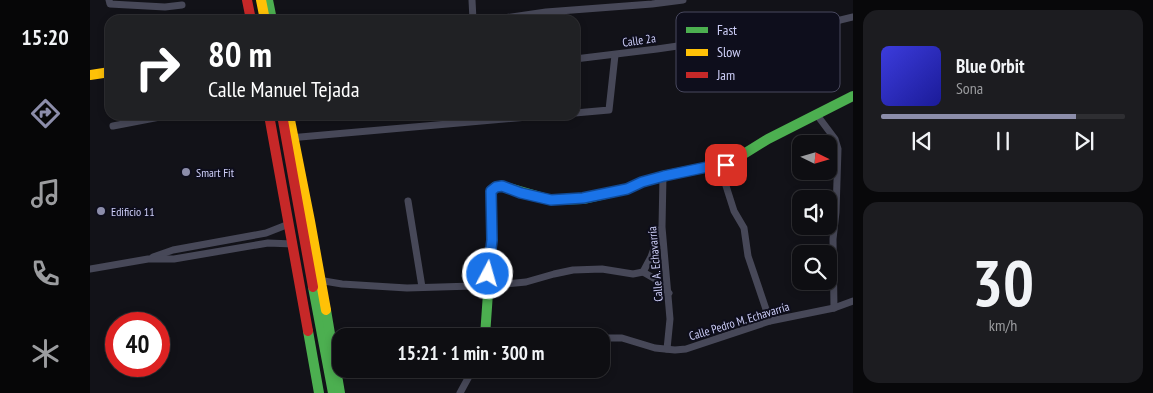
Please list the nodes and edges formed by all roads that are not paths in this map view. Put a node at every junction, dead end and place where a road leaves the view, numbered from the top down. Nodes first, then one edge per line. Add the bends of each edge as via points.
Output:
1 (109, 0) edge
2 (247, 0) edge
3 (261, 0) edge
4 (268, 0) edge
5 (472, 0) edge
6 (683, 0) edge
7 (182, 5) dead end
8 (250, 15) edge
9 (264, 15) edge
10 (271, 15) edge
11 (473, 15) edge
12 (525, 15) edge
13 (853, 17) edge
14 (840, 20) edge
15 (676, 46) edge
16 (615, 55) junction
17 (580, 58) edge
18 (105, 73) edge
19 (90, 75) edge
20 (853, 96) edge
21 (580, 113) edge
22 (817, 115) junction
23 (144, 120) edge
24 (270, 120) edge
25 (284, 120) edge
26 (289, 120) edge
27 (494, 120) edge
28 (113, 126) dead end
29 (290, 138) junction
30 (720, 167) junction
31 (664, 176) junction
32 (408, 201) dead end
33 (289, 224) junction
34 (662, 227) junction
35 (292, 244) junction
36 (173, 250) junction
37 (148, 259) junction
38 (174, 260) junction
39 (90, 269) edge
40 (643, 272) junction
41 (316, 280) junction
42 (487, 286) junction
43 (422, 287) junction
44 (669, 293) junction
45 (853, 300) edge
46 (834, 308) junction
47 (770, 321) junction
48 (486, 328) edge
49 (610, 338) edge
50 (667, 349) junction
51 (469, 378) edge
52 (319, 393) edge
53 (332, 393) edge
54 (340, 393) edge
55 (460, 393) edge

1 - 7 street via 110,4
2 - 8 street
3 - 9 street
4 - 10 street
5 - 11 street
6 - 12 street
13 - 14 street, Calle 2a
15 - 16 street, Calle 2a
16 - 17 street, Calle 2a
16 - 21 street via 609,110
18 - 19 street
20 - 22 street
22 - 30 street
22 - 46 street via 835,139 838,149 833,239
23 - 28 street
24 - 33 street
25 - 29 street
26 - 29 street
27 - 29 street
29 - 41 street
30 - 31 street
30 - 47 street via 734,210 744,228 748,256
31 - 34 street, Calle A. Echavarría
31 - 42 street via 627,189 583,198 551,200 496,187 491,191 492,240
32 - 43 street
33 - 35 street
33 - 36 street via 266,233
34 - 40 street
34 - 44 street, Calle A. Echavarría
35 - 38 street via 268,243
35 - 52 street
36 - 37 street
36 - 38 street
37 - 38 street
37 - 39 street
40 - 42 street via 572,270 526,282
40 - 44 street via 658,280
41 - 43 street
41 - 53 street
41 - 54 street
42 - 43 street
42 - 48 street
44 - 50 street, Calle A. Echavarría
45 - 46 street, Calle Pedro M. Echavarría
46 - 47 street, Calle Pedro M. Echavarría
47 - 50 street, Calle Pedro M. Echavarría via 686,349
49 - 50 street, Calle Pedro M. Echavarría
51 - 55 street

